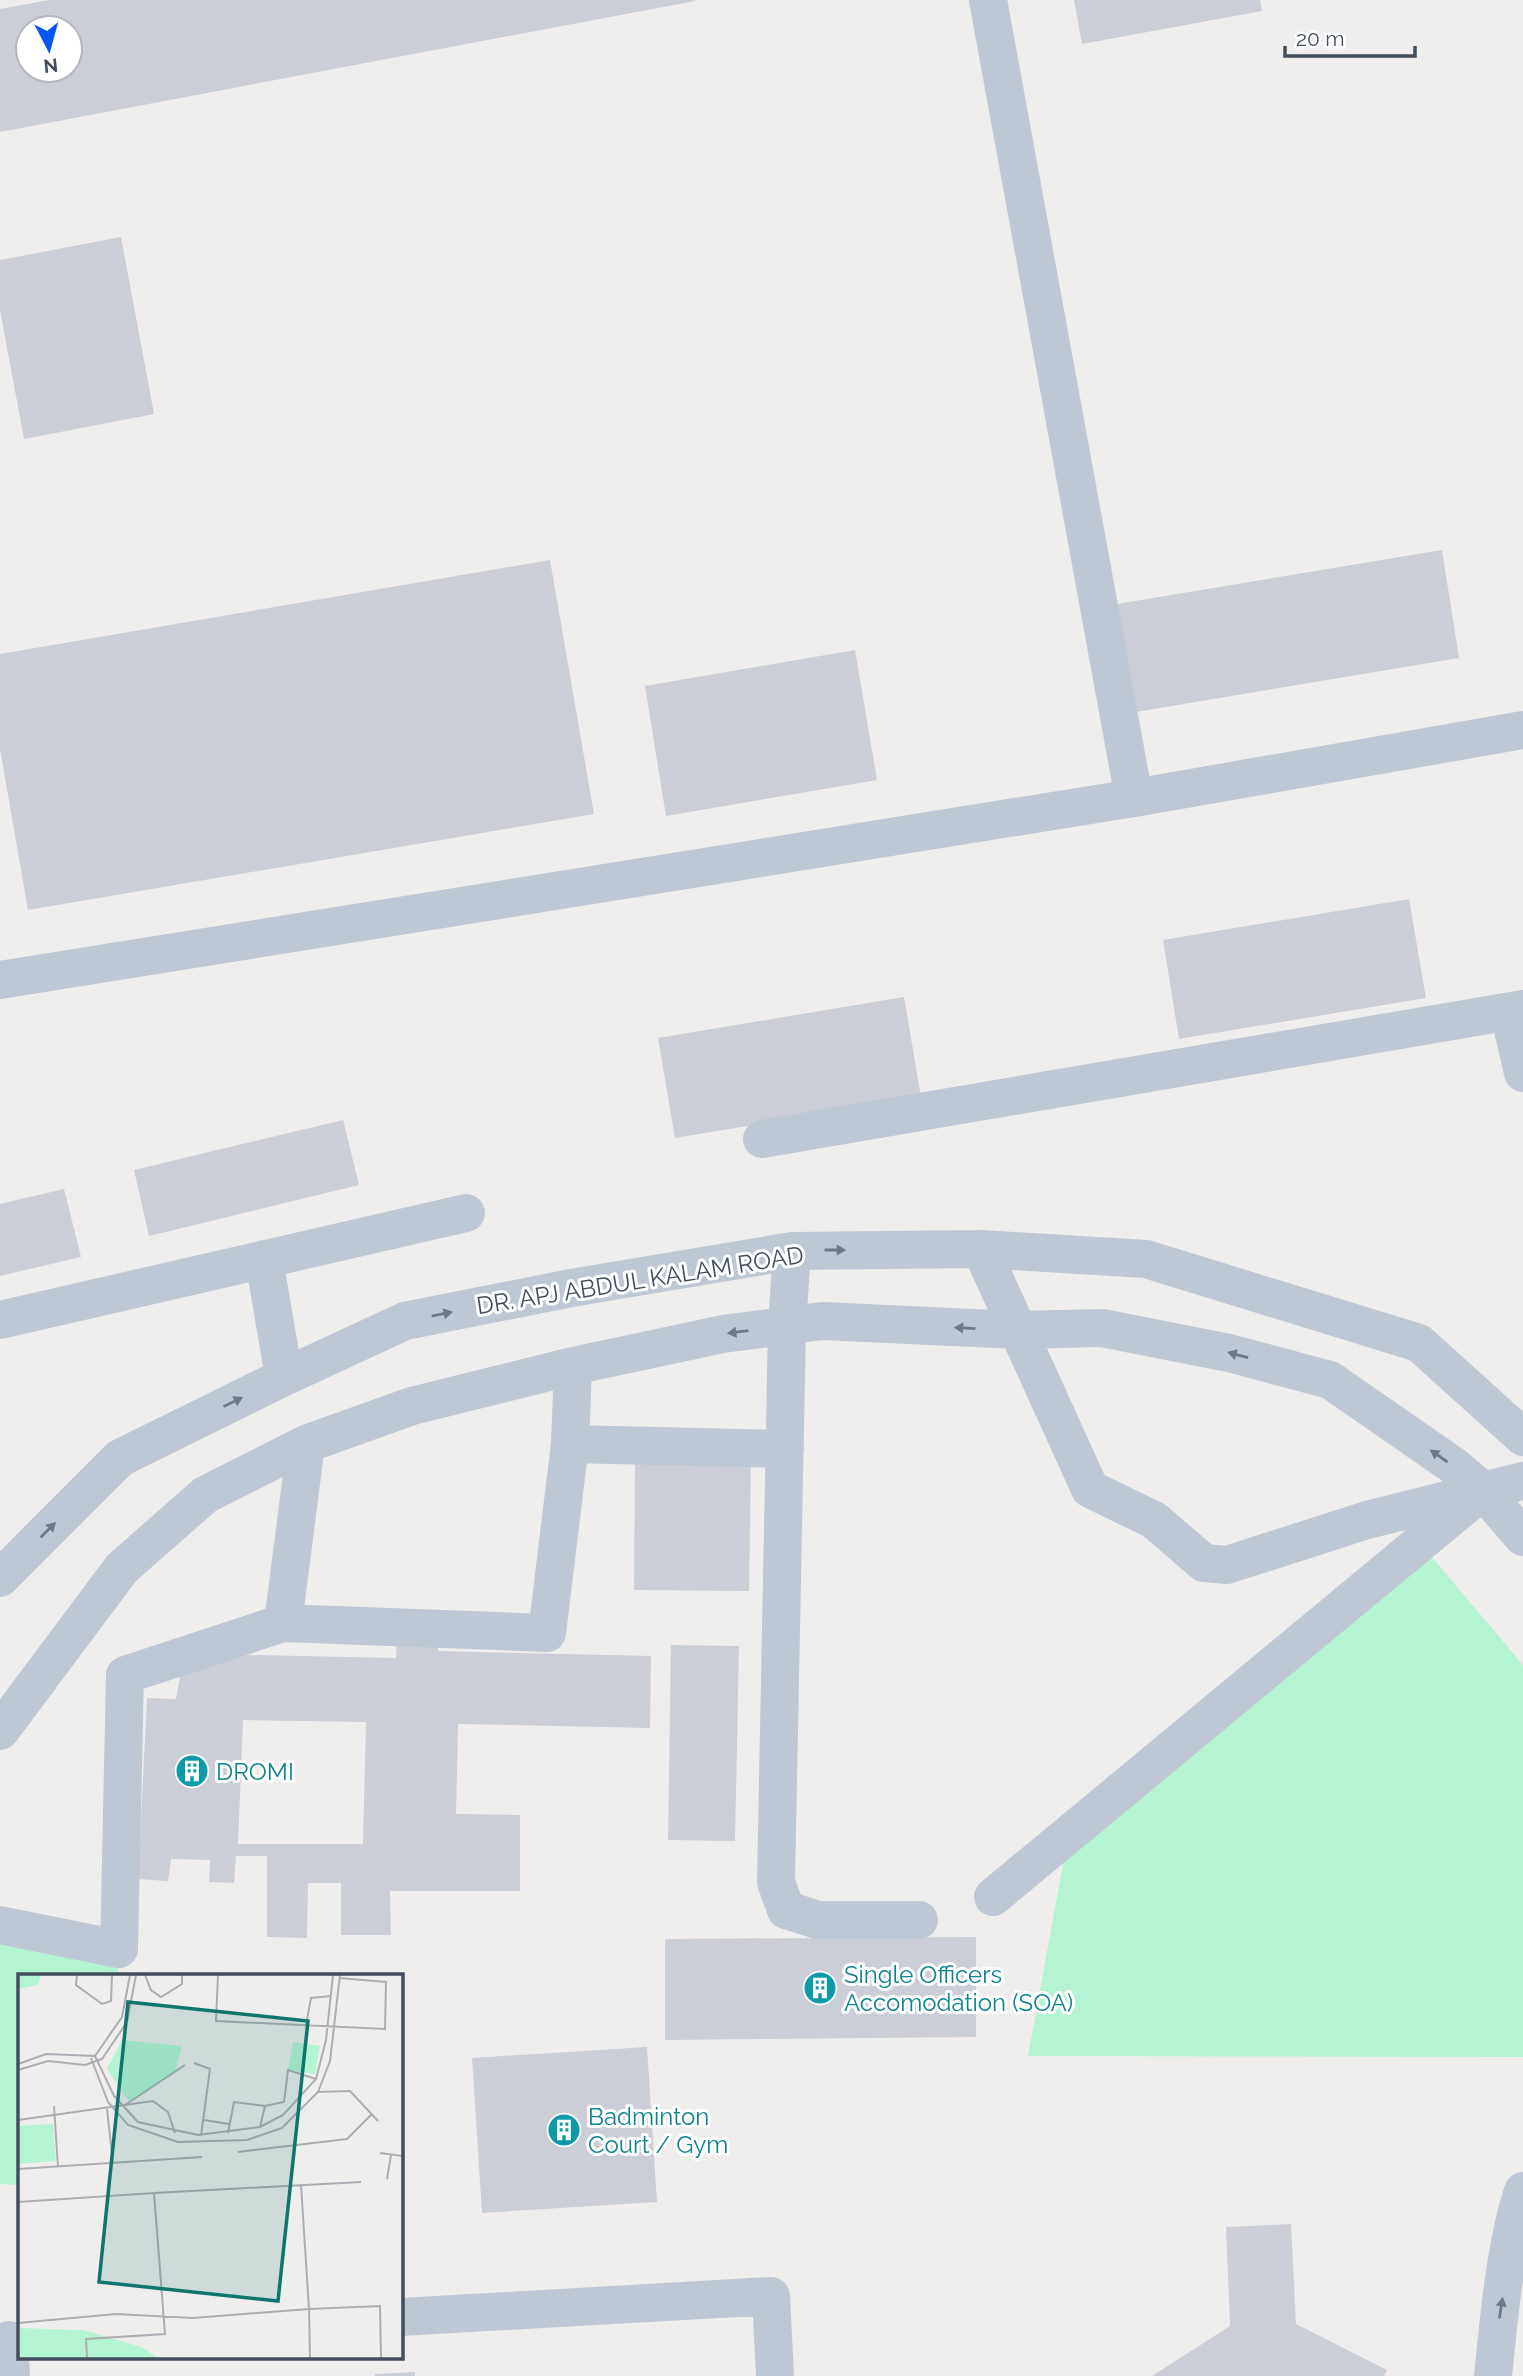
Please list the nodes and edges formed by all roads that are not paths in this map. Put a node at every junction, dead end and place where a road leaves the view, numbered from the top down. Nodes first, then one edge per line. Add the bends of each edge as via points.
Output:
1 (988, 0) edge
2 (1523, 730) edge
3 (1134, 798) junction
4 (0, 981) edge
5 (1516, 1011) edge
6 (1523, 1073) edge
7 (762, 1139) dead end
8 (466, 1213) dead end
9 (981, 1249) junction
10 (792, 1251) junction
11 (264, 1259) junction
12 (0, 1320) edge
13 (788, 1326) junction
14 (1018, 1330) junction
15 (573, 1366) junction
16 (284, 1377) junction
17 (1523, 1437) edge
18 (306, 1444) junction
19 (570, 1444) junction
20 (785, 1449) junction
21 (1523, 1481) edge
22 (1483, 1491) junction
23 (1523, 1536) edge
24 (0, 1578) edge
25 (283, 1623) junction
26 (0, 1731) edge
27 (993, 1896) dead end
28 (919, 1920) dead end
29 (0, 1925) edge
30 (1523, 2190) edge
31 (402, 2317) edge
32 (775, 2376) edge
33 (1493, 2376) edge

1 - 3 street
2 - 3 street
3 - 4 street
5 - 6 street
5 - 7 street
8 - 11 street
10 -> 9 street, DR. APJ ABDUL KALAM ROAD
9 - 14 street
9 - 17 street, DR. APJ ABDUL KALAM ROAD via 1146,1259 1419,1343
10 - 13 street
16 -> 10 street, DR. APJ ABDUL KALAM ROAD via 405,1321
11 - 12 street
11 - 16 street
14 -> 13 street via 822,1321
13 -> 15 street via 723,1334
13 - 20 street
22 -> 14 street via 1330,1380 1229,1353 1102,1328
14 - 22 street via 1090,1489 1154,1520 1204,1563 1227,1565 1367,1520
15 - 18 street via 412,1406
15 - 19 street
24 -> 16 street, DR. APJ ABDUL KALAM ROAD via 120,1458
18 - 25 street
18 - 26 street via 205,1495 122,1568
19 - 20 street
19 - 25 street via 547,1633
20 - 28 street via 776,1882 786,1910 818,1920
21 - 22 street
22 - 23 street
22 - 27 street
25 - 29 street via 125,1675 119,1949
33 -> 30 street via 1499,2315
31 - 32 street via 771,2296

